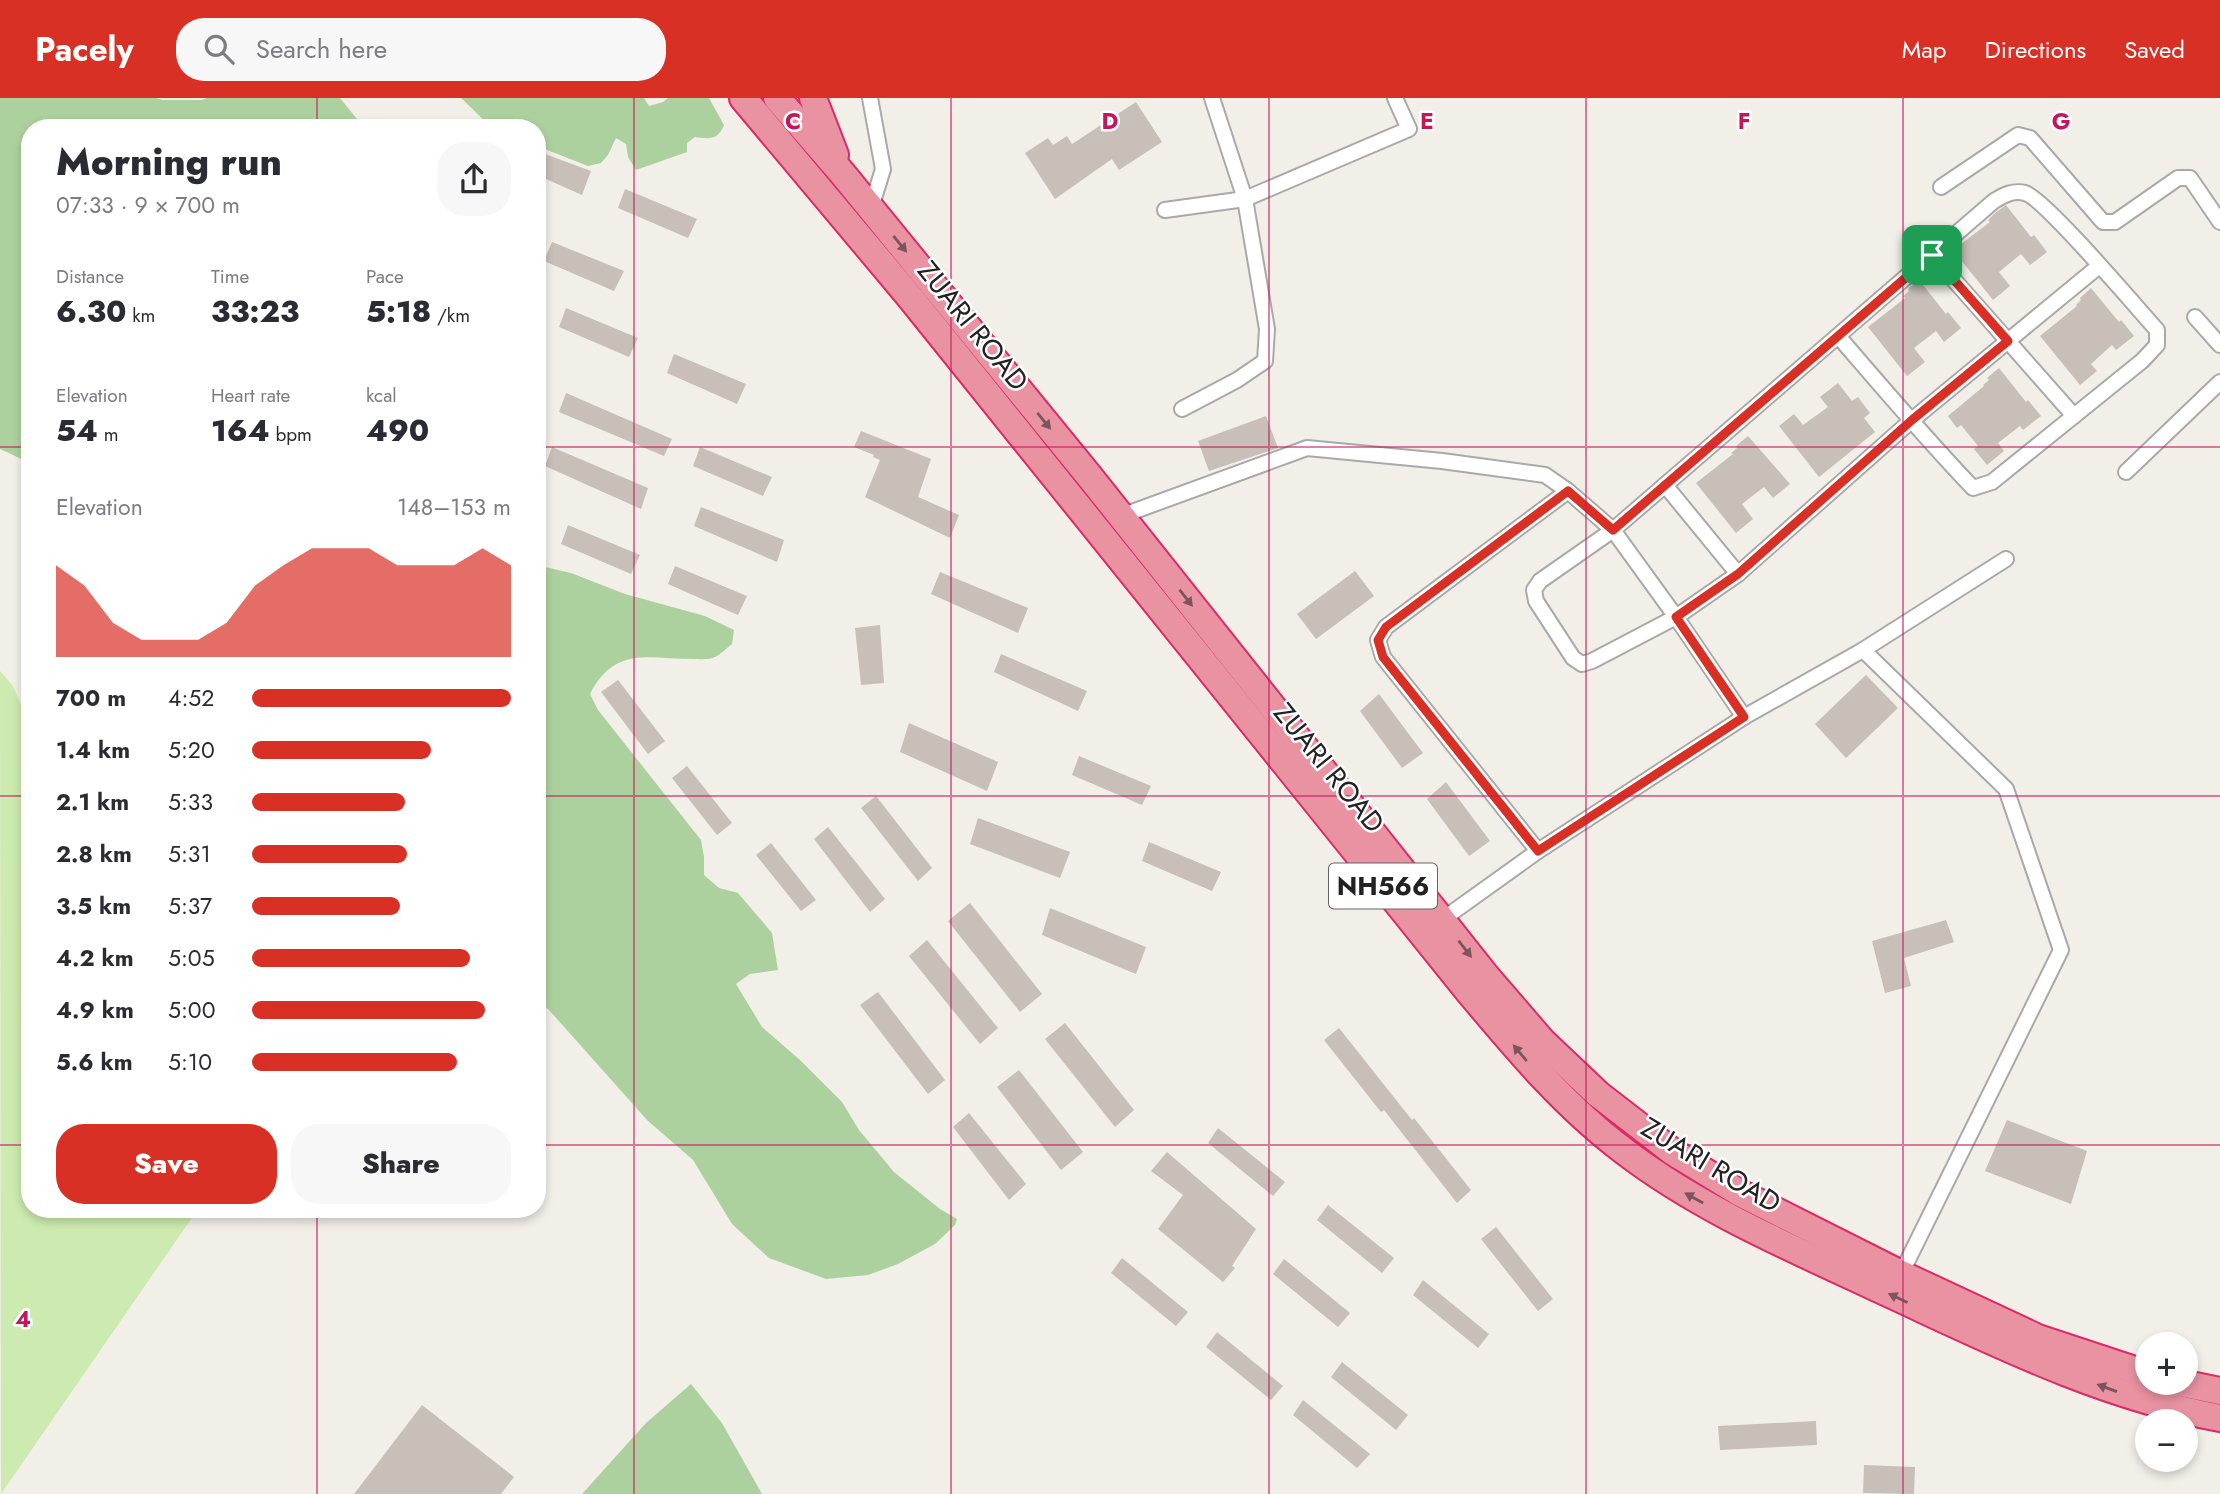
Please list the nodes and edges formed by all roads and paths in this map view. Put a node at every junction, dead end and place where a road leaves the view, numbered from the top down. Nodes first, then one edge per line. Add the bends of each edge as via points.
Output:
1 (722, 98) edge
2 (743, 98) edge
3 (778, 98) edge
4 (813, 98) edge
5 (870, 98) edge
6 (1212, 98) edge
7 (1395, 98) edge
8 (842, 173) junction
9 (1941, 187) dead end
10 (822, 191) junction
11 (1245, 199) junction
12 (871, 208) junction
13 (1165, 211) dead end
14 (2220, 222) edge
15 (1932, 255) junction
16 (2099, 266) junction
17 (2195, 317) dead end
18 (1838, 336) junction
19 (2008, 341) junction
20 (2220, 345) edge
21 (2220, 382) edge
22 (1182, 409) dead end
23 (2074, 416) junction
24 (1912, 420) junction
25 (2126, 472) dead end
26 (1665, 485) junction
27 (1568, 491) junction
28 (1121, 516) junction
29 (1613, 530) junction
30 (2007, 559) dead end
31 (1738, 574) junction
32 (1676, 617) junction
33 (1863, 650) junction
34 (1744, 717) junction
35 (1538, 851) junction
36 (1432, 927) junction
37 (1901, 1274) junction
38 (2135, 1370) edge
39 (2198, 1386) edge
40 (2220, 1391) edge
41 (2220, 1418) edge

1 - 10 highway via 791,176
2 - 10 highway, ZUARI ROAD / NH566
3 - 8 highway, ZUARI ROAD / NH566
4 - 8 highway
5 - 12 street via 883,169
6 - 11 street
7 - 11 street via 1409,129
8 - 12 highway, ZUARI ROAD / NH566
9 - 14 street via 2018,135 2030,138 2103,222 2115,222 2178,178 2190,178
10 - 36 highway, ZUARI ROAD / NH566
11 - 13 street
11 - 22 street via 1267,329 1265,361
12 -> 28 highway, ZUARI ROAD / NH566
15 - 16 street via 1994,201 2009,193 2026,193 2042,204
15 - 18 street
15 - 19 street
16 - 19 street
16 - 23 street via 2157,330 2157,345
17 - 20 street
18 - 24 street
18 - 26 street
19 - 23 street
19 - 24 street
21 - 25 street
23 - 24 street via 1992,482 1973,488
24 - 31 street
26 - 29 street
26 - 31 street
27 - 28 street via 1545,475 1307,448
27 - 29 street
27 - 35 street via 1386,627 1378,640 1383,657
28 -> 36 highway, ZUARI ROAD / NH566
29 - 32 street
29 - 32 street via 1534,590 1536,601 1573,658 1582,664 1591,661
30 - 33 street
31 - 32 street
32 - 34 street
33 - 34 street
33 - 37 street via 2006,789 2061,950
34 - 35 street
35 - 36 street
36 -> 37 highway, ZUARI ROAD / NH566 via 1487,977 1543,1042 1598,1094 1673,1152 1740,1193
41 -> 36 highway, ZUARI ROAD / NH566 via 2125,1395 2041,1364 1760,1233 1684,1192 1623,1150 1528,1062
37 - 38 highway, ZUARI ROAD / NH566 via 2038,1338
39 - 40 highway

